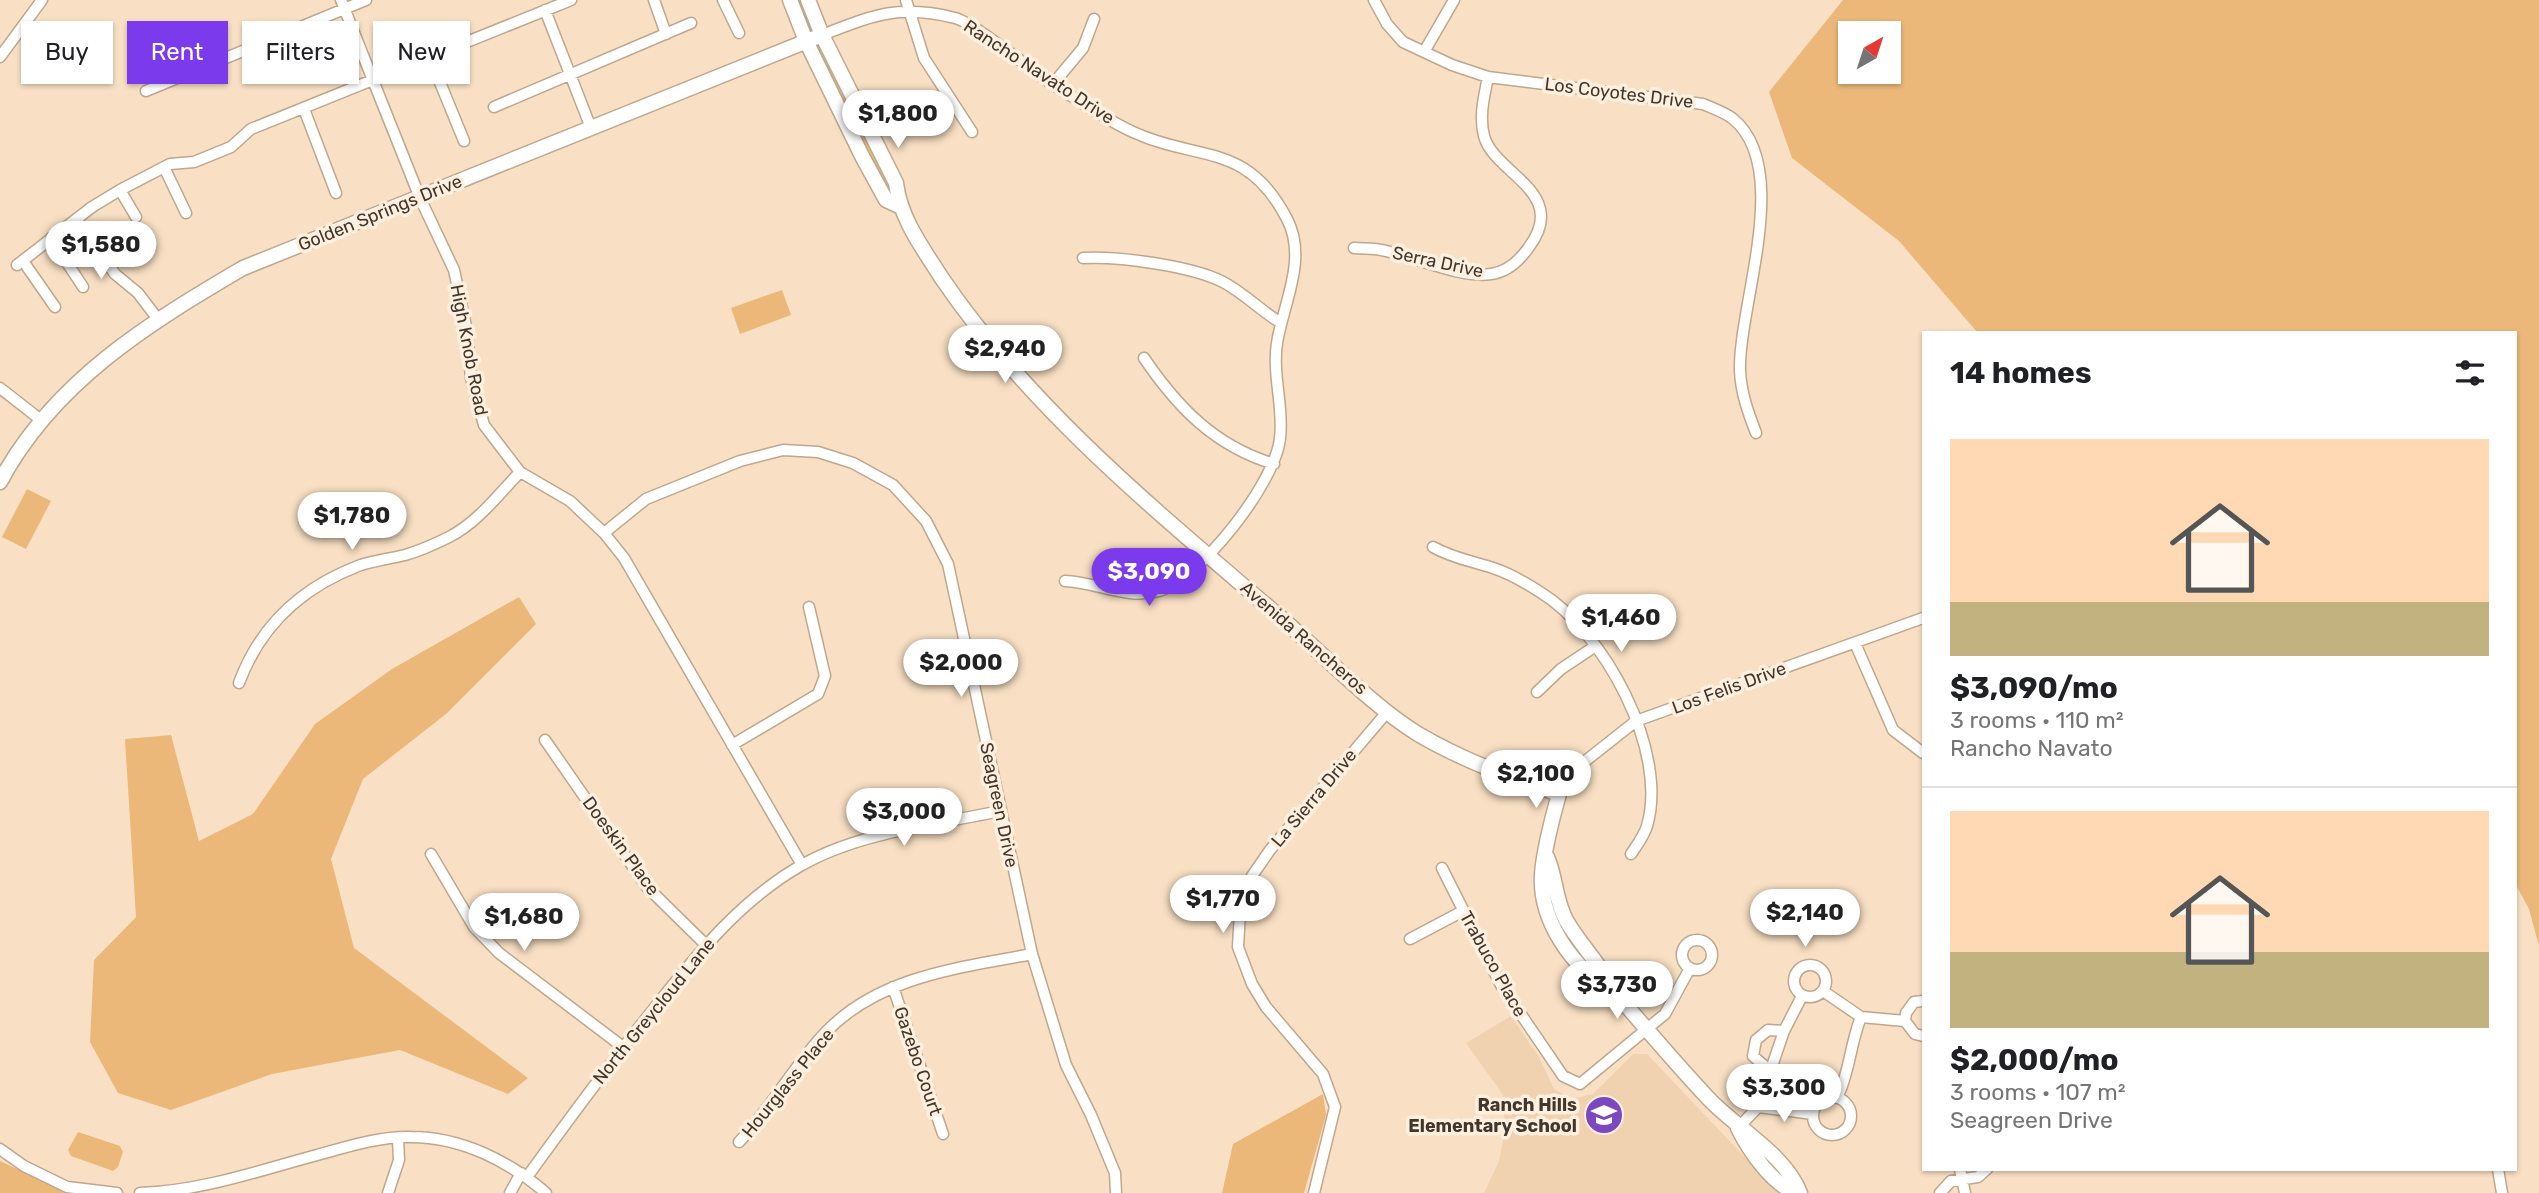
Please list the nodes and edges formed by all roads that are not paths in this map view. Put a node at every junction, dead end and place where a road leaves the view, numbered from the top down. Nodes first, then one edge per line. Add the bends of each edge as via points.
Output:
1 (42, 0) edge
2 (366, 0) edge
3 (571, 0) edge
4 (654, 0) edge
5 (723, 0) edge
6 (790, 0) edge
7 (808, 0) edge
8 (1374, 0) edge
9 (1454, 0) edge
10 (343, 4) edge
11 (907, 5) edge
12 (545, 10) junction
13 (1094, 19) dead end
14 (691, 23) dead end
15 (739, 33) dead end
16 (666, 34) junction
17 (822, 35) junction
18 (470, 41) edge
19 (806, 41) junction
20 (1424, 52) junction
21 (0, 57) edge
22 (570, 74) junction
23 (1488, 77) junction
24 (373, 79) edge
25 (373, 82) edge
26 (375, 84) edge
27 (441, 84) edge
28 (1052, 84) junction
29 (146, 91) dead end
30 (494, 107) dead end
31 (304, 109) junction
32 (591, 128) junction
33 (972, 132) dead end
34 (464, 141) dead end
35 (164, 167) junction
36 (120, 190) junction
37 (337, 192) dead end
38 (420, 198) junction
39 (899, 206) junction
40 (186, 213) dead end
41 (136, 217) dead end
42 (76, 219) junction
43 (51, 238) junction
44 (1354, 248) dead end
45 (1083, 258) dead end
46 (83, 286) dead end
47 (55, 307) dead end
48 (157, 318) junction
49 (1282, 323) junction
50 (1144, 358) dead end
51 (0, 388) edge
52 (41, 420) junction
53 (1756, 432) dead end
54 (1274, 464) junction
55 (520, 472) junction
56 (0, 482) edge
57 (604, 533) junction
58 (1433, 547) dead end
59 (1207, 554) junction
60 (1065, 581) dead end
61 (809, 607) dead end
62 (1922, 618) edge
63 (1855, 643) junction
64 (1594, 647) junction
65 (239, 682) dead end
66 (1537, 692) dead end
67 (1388, 711) junction
68 (1636, 721) junction
69 (545, 740) dead end
70 (732, 745) junction
71 (1922, 752) edge
72 (1559, 794) junction
73 (1000, 811) junction
74 (431, 854) dead end
75 (1631, 854) dead end
76 (802, 865) junction
77 (1442, 868) dead end
78 (1463, 911) junction
79 (1410, 939) dead end
80 (705, 944) junction
81 (1032, 954) junction
82 (1690, 968) dead end
83 (893, 987) junction
84 (1823, 991) junction
85 (1802, 996) junction
86 (1922, 1002) edge
87 (1861, 1017) junction
88 (1905, 1021) junction
89 (1647, 1029) junction
90 (1784, 1031) junction
91 (1922, 1035) edge
92 (623, 1046) junction
93 (1769, 1070) junction
94 (1837, 1098) junction
95 (1758, 1107) junction
96 (1813, 1114) junction
97 (1738, 1128) junction
98 (943, 1134) dead end
99 (398, 1139) junction
100 (738, 1142) dead end
101 (0, 1149) edge
102 (1985, 1171) edge
103 (2498, 1171) edge
104 (1962, 1173) edge
105 (524, 1175) junction
106 (117, 1193) edge
107 (140, 1193) edge
108 (388, 1193) edge
109 (510, 1193) edge
110 (546, 1193) edge
111 (1116, 1193) edge
112 (1314, 1193) edge
113 (1799, 1193) edge
114 (1940, 1193) edge
115 (1965, 1193) edge
116 (2502, 1193) edge

1 - 21 street
2 - 10 street
3 - 12 street
4 - 16 street
5 - 15 street
6 - 19 main road, Avenida Rancheros
7 - 17 main road, Avenida Rancheros
8 - 20 street, Los Coyotes Drive via 1404,42
9 - 20 street
10 - 24 street, High Knob Road
10 - 29 street
11 - 17 street, Rancho Navato Drive
11 - 28 street, Rancho Navato Drive via 958,19
11 - 33 street via 924,58
12 - 18 street
12 - 22 street
13 - 28 street via 1083,48
14 - 16 street
16 - 22 street
17 - 19 main road, Golden Springs Drive
17 - 39 main road, Avenida Rancheros via 896,183
19 - 32 main road, Golden Springs Drive
19 - 39 main road, Avenida Rancheros via 886,200
20 - 23 street, Los Coyotes Drive
22 - 30 street
22 - 32 street
23 - 44 street, Serra Drive via 1481,108 1484,137 1495,157 1534,194 1540,215 1535,239 1519,262 1491,274
23 - 53 street, Los Coyotes Drive via 1703,104 1733,119 1752,144 1763,203 1740,369 1744,401
25 - 31 street
26 - 38 street, High Knob Road
27 - 34 street
28 - 49 street, Rancho Navato Drive via 1133,133 1236,162 1269,189 1289,222 1295,259
31 - 35 street via 251,129 231,147 194,162
31 - 37 street
32 - 38 main road, Golden Springs Drive
35 - 36 street
35 - 40 street
36 - 41 street
36 - 42 street
38 - 48 main road, Golden Springs Drive via 243,268
38 - 55 street, High Knob Road via 453,271 484,425
39 - 59 main road, Avenida Rancheros via 962,307 1026,382 1104,462
42 - 43 street
42 - 48 street via 115,274
43 - 46 street
43 - 47 street via 20,263
45 - 49 street via 1114,258 1204,275 1237,290
48 - 52 main road, Golden Springs Drive via 87,373
49 - 54 street, Rancho Navato Drive via 1276,367 1280,439
50 - 54 street via 1175,402 1202,427 1231,447
51 - 52 street
52 - 56 main road, Golden Springs Drive
54 - 59 street, Rancho Navato Drive via 1250,506
55 - 57 street, High Knob Road via 570,501
55 - 65 street via 485,510 452,536 408,555 359,566 312,589 274,620 248,657
57 - 70 street, High Knob Road via 624,558
57 - 73 street, Seagreen Drive via 646,499 740,461 783,450 818,452 853,463 893,485 926,521 948,564
58 - 64 street via 1495,569 1542,593 1564,609
59 - 60 street, Rancho Navato Drive via 1194,570 1160,591 1122,592
59 - 67 main road, Avenida Rancheros
61 - 70 street via 825,676 818,694
62 - 63 street, Los Felis Drive
63 - 68 street, Los Felis Drive
63 - 71 street via 1893,730
64 - 66 street via 1561,668
64 - 68 street via 1618,674
67 - 72 main road, Avenida Rancheros via 1455,754
67 - 112 street, La Sierra Drive via 1270,850 1252,876 1240,911 1238,947 1252,984 1323,1073 1335,1107
68 - 72 street, Los Felis Drive via 1579,766
68 - 75 street via 1649,772 1651,806 1647,827
69 - 80 street, Doeskin Place via 647,887
70 - 76 street, High Knob Road
72 - 89 main road via 1546,857 1564,917 1605,971 1612,989
73 - 76 street, North Greycloud Lane via 850,844
73 - 81 street, Seagreen Drive
74 - 92 street via 474,928 499,953
76 - 80 street, North Greycloud Lane via 760,893
77 - 78 street, Trabuco Place
78 - 79 street
78 - 89 street, Trabuco Place via 1501,985 1563,1076 1580,1084
80 - 92 street, North Greycloud Lane
81 - 83 street, Hourglass Place via 918,976
81 - 111 street, Seagreen Drive via 1066,1065 1115,1173
82 - 89 street via 1665,1014
83 - 98 street, Gazebo Court
83 - 100 street, Hourglass Place via 825,1033
84 - 85 street
84 - 85 street via 1826,975 1809,964 1794,977
84 - 87 street
85 - 90 street
86 - 88 street via 1910,1006
87 - 88 street
87 - 94 street
88 - 91 street via 1909,1029
89 - 97 main road
90 - 93 street
90 - 93 street via 1768,1030 1756,1040 1753,1056
92 - 105 street, North Greycloud Lane
93 - 95 street
94 - 96 street via 1822,1100
94 - 96 street via 1850,1112 1842,1132 1827,1136
95 - 96 street
95 - 97 street
97 - 113 main road via 1756,1139 1795,1180
99 - 105 street via 446,1141 485,1153
99 - 107 street via 348,1146 193,1189
99 - 108 street via 399,1160
101 - 106 street via 67,1187
102 - 104 street via 1978,1177
103 - 116 street
104 - 114 street
104 - 115 street
105 - 109 street, North Greycloud Lane
105 - 110 street

